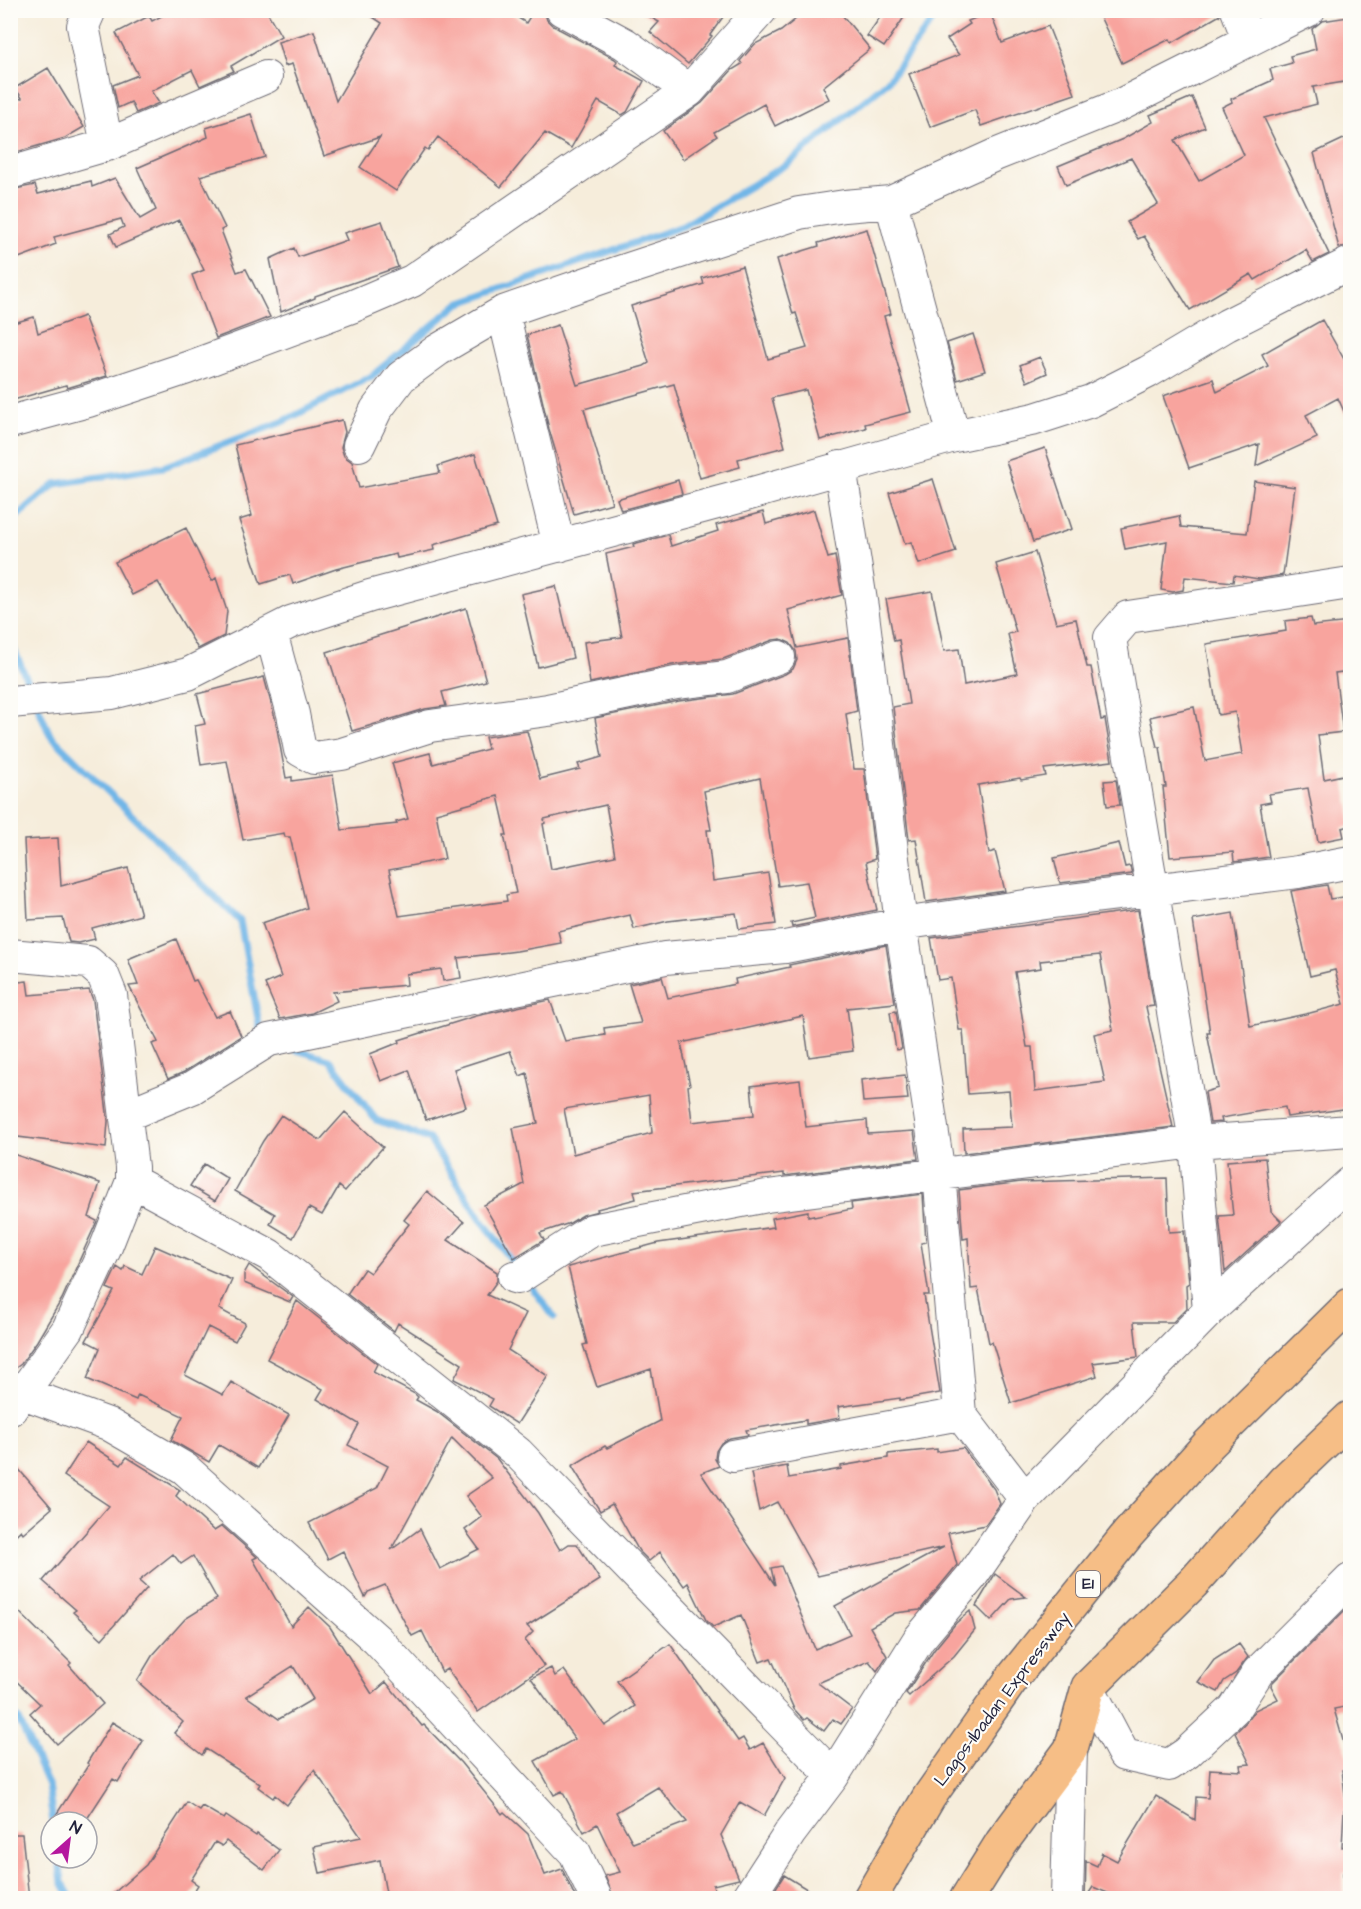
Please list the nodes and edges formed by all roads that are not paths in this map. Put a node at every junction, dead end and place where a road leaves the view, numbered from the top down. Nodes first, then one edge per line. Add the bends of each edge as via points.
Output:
1 (90, 10) edge
2 (562, 10) edge
3 (761, 10) edge
4 (1237, 10) edge
5 (1309, 10) edge
6 (1248, 39) junction
7 (266, 77) dead end
8 (689, 91) junction
9 (107, 145) junction
10 (10, 173) edge
11 (891, 202) junction
12 (1350, 263) edge
13 (503, 312) junction
14 (10, 422) edge
15 (954, 436) junction
16 (359, 445) dead end
17 (840, 467) junction
18 (559, 546) junction
19 (1350, 584) edge
20 (271, 633) junction
21 (778, 657) dead end
22 (10, 702) edge
23 (1350, 862) edge
24 (1153, 890) junction
25 (901, 924) junction
26 (10, 955) edge
27 (126, 1115) junction
28 (1350, 1131) edge
29 (1195, 1142) junction
30 (939, 1174) junction
31 (132, 1181) junction
32 (1350, 1183) edge
33 (514, 1277) dead end
34 (1350, 1305) edge
35 (1209, 1311) junction
36 (17, 1402) edge
37 (960, 1414) junction
38 (1350, 1418) edge
39 (733, 1456) dead end
40 (1025, 1499) junction
41 (1350, 1580) edge
42 (1088, 1687) junction
43 (1071, 1749) junction
44 (833, 1776) junction
45 (596, 1899) edge
46 (748, 1899) edge
47 (870, 1899) edge
48 (967, 1899) edge
49 (1067, 1899) edge

1 - 9 street via 83,26
2 - 8 street via 625,44
3 - 8 street
4 - 6 street
5 - 6 street
6 - 11 street via 1120,105
7 - 9 street
8 - 14 street via 412,281 187,368
9 - 10 street
11 - 13 street via 799,213
11 - 15 street
12 - 15 street via 1227,325 1091,401 1035,419
13 - 16 street via 401,377 376,410
13 - 18 street
15 - 17 street
17 - 18 street
17 - 25 street via 863,614
18 - 20 street via 370,596 291,622
19 - 24 street via 1128,617 1110,638
20 - 21 street via 300,750 315,758 342,754 430,726 548,710 676,683 727,677
20 - 22 street via 188,674 112,693
23 - 24 street
24 - 25 street
24 - 29 street
25 - 27 street via 785,947 665,958 269,1040 192,1088
25 - 30 street
26 - 27 street via 88,962 103,975 111,995
27 - 31 street
28 - 29 street
29 - 30 street
29 - 35 street
30 - 33 street via 767,1196 592,1230
30 - 37 street
31 - 36 street via 68,1329
31 - 44 street via 269,1255 518,1453
32 - 35 street
34 - 47 highway, Lagos-Ibadan Expressway / E1 via 1209,1444 1128,1534 1014,1676 929,1797
35 - 40 street
36 - 45 street via 108,1424 184,1468 377,1640 575,1853
37 - 39 street
37 - 40 street
38 - 42 highway via 1284,1481 1193,1583
40 - 44 street via 971,1577 919,1639
41 - 42 street via 1258,1672 1234,1709 1169,1765 1124,1755
42 - 43 highway
43 - 48 highway via 1002,1842
43 - 49 street
44 - 46 street via 789,1833

